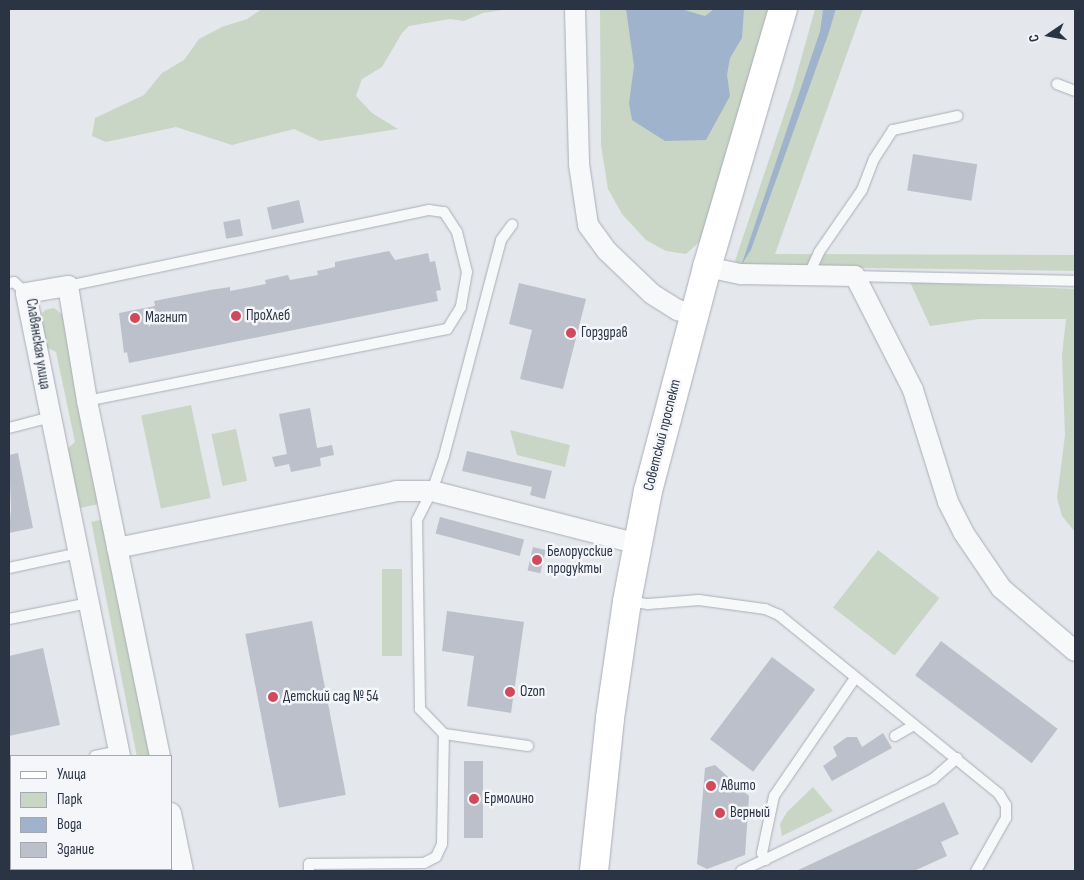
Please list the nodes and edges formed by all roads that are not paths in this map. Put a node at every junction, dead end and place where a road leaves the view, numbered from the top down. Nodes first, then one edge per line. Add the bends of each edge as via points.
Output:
1 (575, 9) edge
2 (783, 9) edge
3 (1057, 84) dead end
4 (1075, 91) edge
5 (958, 116) dead end
6 (512, 225) dead end
7 (707, 267) junction
8 (808, 276) junction
9 (855, 276) junction
10 (9, 282) edge
11 (1075, 282) edge
12 (68, 286) junction
13 (26, 293) junction
14 (694, 314) junction
15 (87, 401) junction
16 (50, 417) junction
17 (9, 428) edge
18 (432, 491) junction
19 (638, 544) junction
20 (117, 548) junction
21 (79, 553) junction
22 (9, 568) edge
23 (627, 601) junction
24 (89, 603) junction
25 (9, 620) edge
26 (1075, 651) edge
27 (855, 678) junction
28 (914, 725) junction
29 (444, 734) junction
30 (895, 736) dead end
31 (528, 746) dead end
32 (119, 754) edge
33 (106, 755) edge
34 (160, 755) edge
35 (957, 758) junction
36 (172, 818) edge
37 (766, 860) junction
38 (183, 871) edge
39 (309, 871) edge
40 (594, 871) edge
41 (741, 871) edge
42 (976, 871) edge

1 - 14 street via 579,164 588,225 607,251 652,294
2 - 7 main road, Советский проспект
3 - 4 lane
5 - 8 lane via 893,130 874,159 862,190 819,252
6 - 18 lane via 501,240
7 - 8 street via 740,274
7 - 14 main road, Советский проспект
8 - 9 street
9 - 11 lane
9 - 26 street via 913,390 948,502 962,532 1001,588
10 - 13 lane via 14,282
12 - 13 street, Славянская улица
12 - 15 street
12 - 15 lane via 429,210 444,212 457,232 466,272 461,308 447,329
13 - 16 street, Славянская улица
14 - 19 main road, Советский проспект
15 - 20 street
16 - 17 lane
16 - 21 street, Славянская улица
18 - 19 street
18 - 20 street via 396,491
18 - 29 lane via 417,520 415,539 420,709
19 - 23 main road, Советский проспект
20 - 34 street
21 - 22 lane
21 - 24 street, Славянская улица
23 - 27 lane via 648,604 699,600 765,608 779,615
23 - 40 main road, Советский проспект via 610,718
24 - 25 lane
24 - 32 street, Славянская улица
27 - 28 lane
27 - 37 lane via 774,796 762,853
28 - 30 lane
28 - 35 lane
29 - 31 lane
29 - 39 lane via 442,844 436,857 424,863 309,864
32 - 33 lane
35 - 37 lane via 933,779
35 - 42 lane via 999,794 1006,805 1002,828
36 - 38 street
37 - 41 lane

